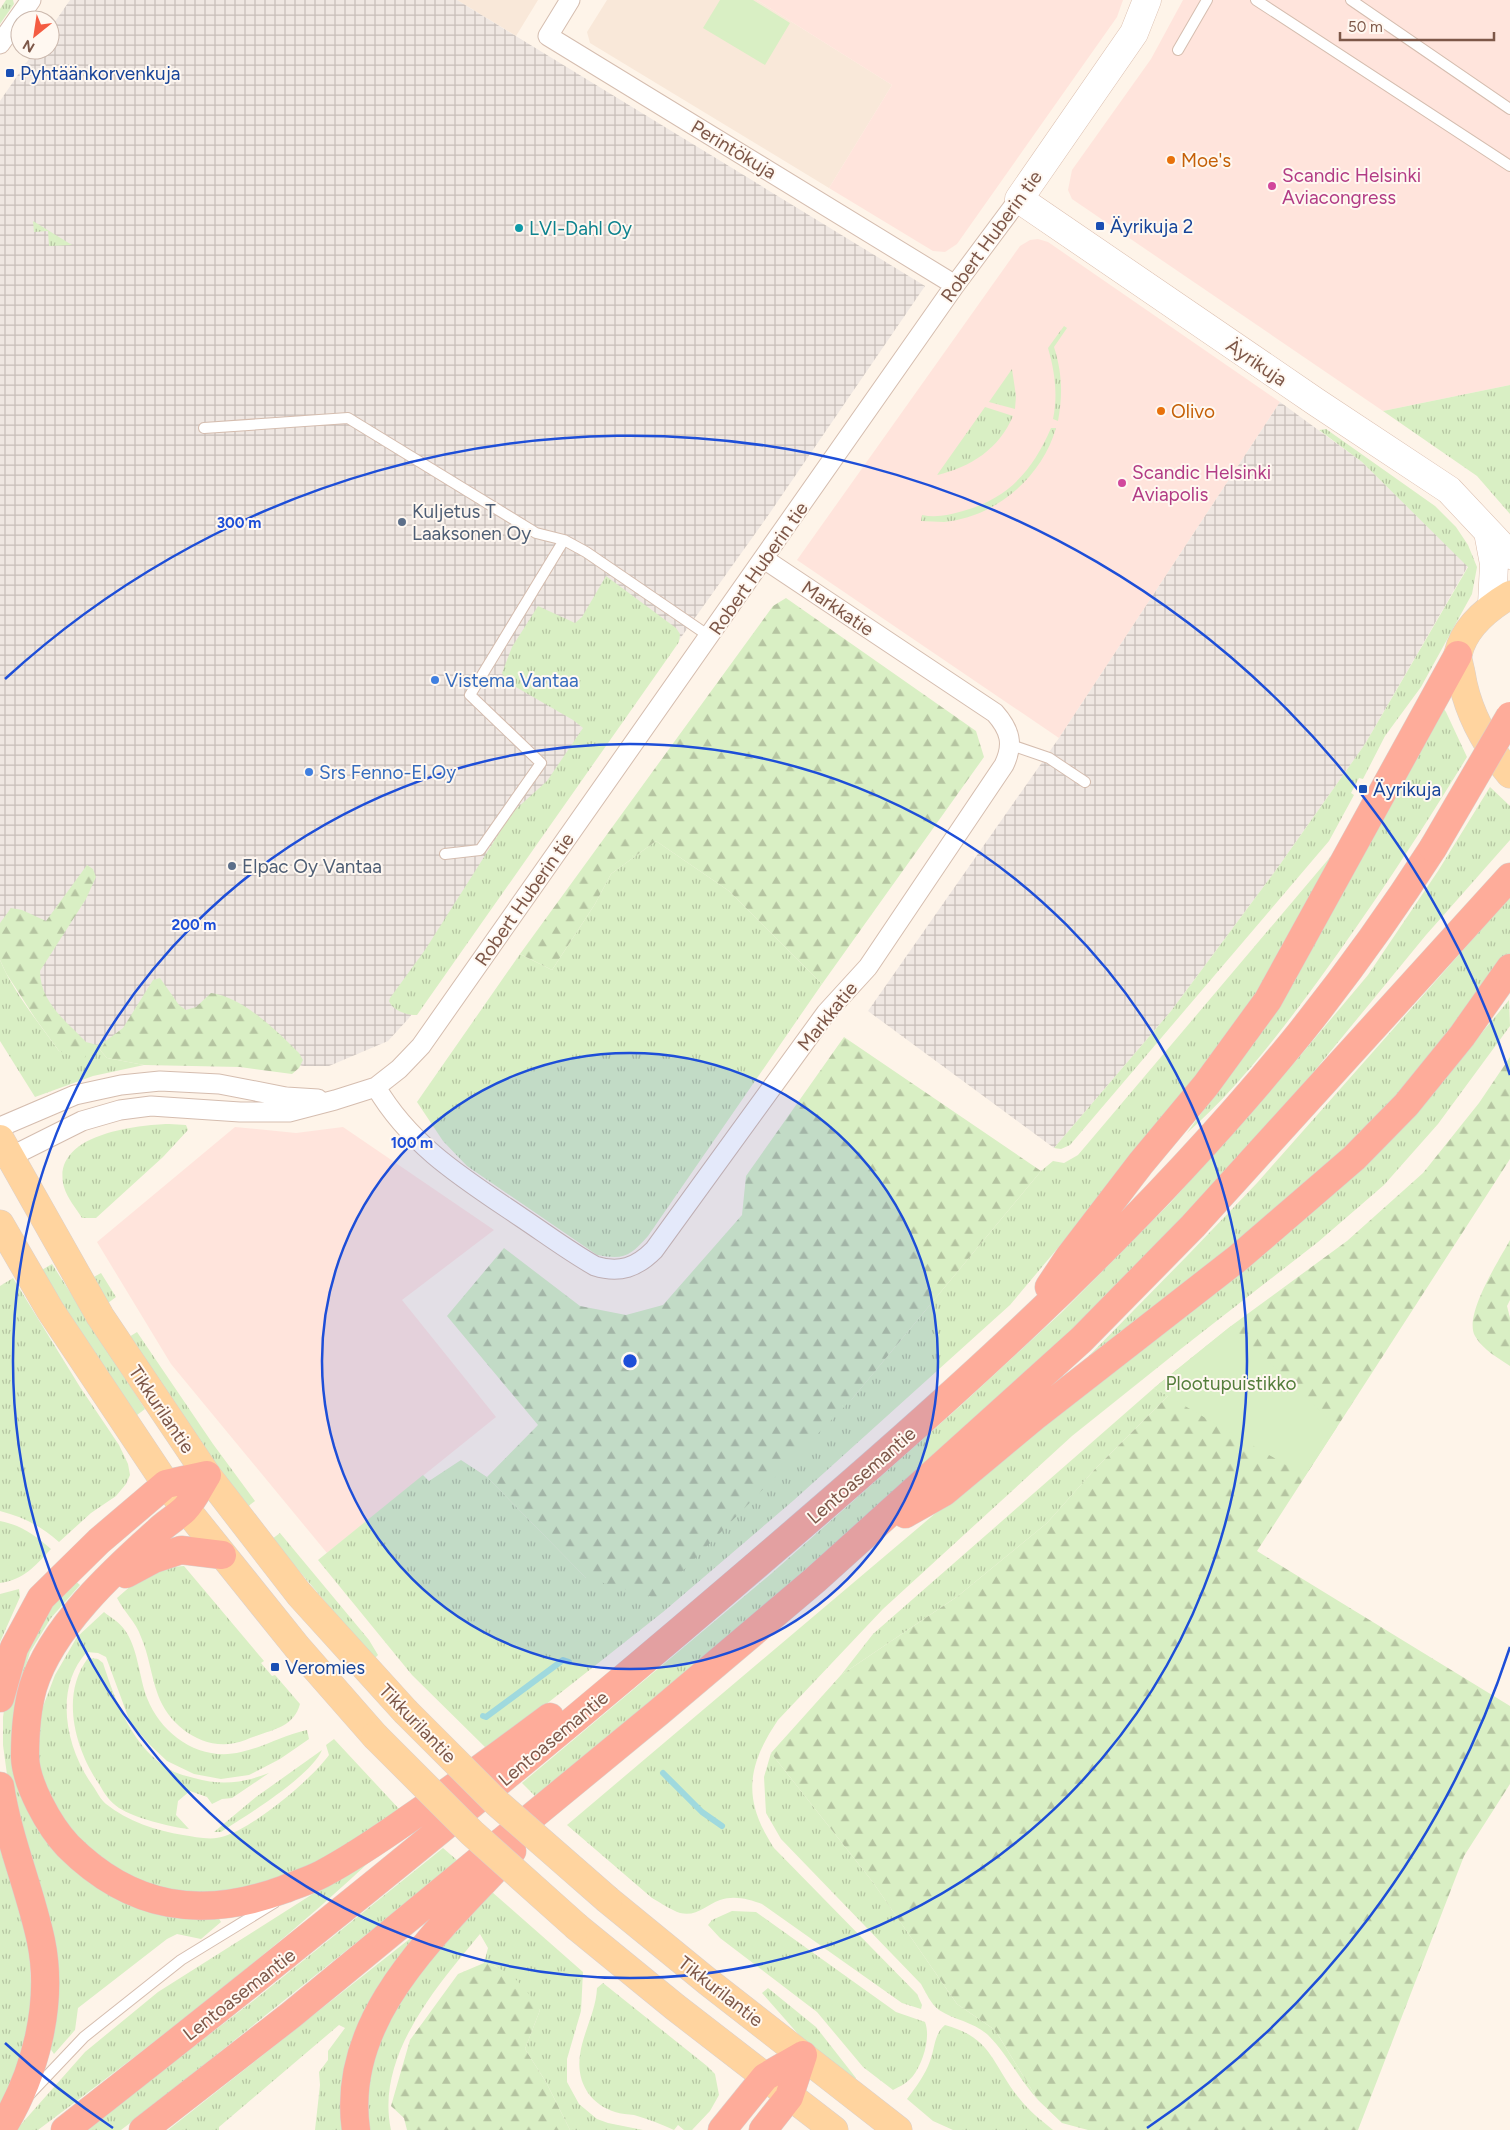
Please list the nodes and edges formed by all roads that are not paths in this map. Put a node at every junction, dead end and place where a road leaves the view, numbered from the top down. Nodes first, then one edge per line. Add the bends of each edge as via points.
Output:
1 (31, 0) edge
2 (570, 0) edge
3 (1147, 0) edge
4 (1207, 0) edge
5 (1256, 0) edge
6 (1351, 0) edge
7 (0, 44) edge
8 (1178, 50) dead end
9 (1510, 109) edge
10 (1510, 166) edge
11 (1019, 199) junction
12 (955, 286) junction
13 (204, 428) dead end
14 (1488, 532) junction
15 (564, 540) junction
16 (1510, 555) edge
17 (764, 559) junction
18 (1501, 600) edge
19 (709, 636) junction
20 (1458, 655) junction
21 (1510, 716) edge
22 (1011, 744) junction
23 (1510, 774) edge
24 (1085, 782) dead end
25 (445, 854) dead end
26 (1502, 885) edge
27 (1510, 968) edge
28 (376, 1087) junction
29 (335, 1100) junction
30 (0, 1127) edge
31 (3, 1151) edge
32 (0, 1224) edge
33 (1024, 1326) junction
34 (207, 1475) junction
35 (166, 1484) junction
36 (185, 1508) junction
37 (865, 1536) junction
38 (222, 1555) junction
39 (93, 1594) junction
40 (624, 1678) junction
41 (0, 1698) edge
42 (573, 1783) junction
43 (0, 1786) edge
44 (320, 1875) junction
45 (803, 2055) junction
46 (765, 2077) junction
47 (790, 2096) junction
48 (5, 2123) edge
49 (65, 2130) edge
50 (143, 2130) edge
51 (356, 2130) edge
52 (722, 2130) edge
53 (763, 2130) edge
54 (834, 2130) edge
55 (898, 2130) edge

1 - 7 street
2 - 12 street, Perintökuja via 548,36
3 - 11 street, Robert Huberin tie via 1134,33
4 - 8 lane
5 - 10 lane
6 - 9 lane
11 - 12 street, Robert Huberin tie
11 - 14 street, Äyrikuja via 1449,490
12 - 17 street, Robert Huberin tie
13 - 15 lane via 348,418 536,532
14 - 16 street, Äyrikuja
14 - 18 street
15 - 19 lane
15 - 25 lane via 470,695 541,763 480,850
17 - 19 street, Robert Huberin tie
17 - 22 street, Markkatie via 995,713 1005,724
18 - 20 main road via 1470,628
19 - 28 street, Robert Huberin tie via 421,1046
20 - 23 main road via 1474,719 1486,744
20 - 33 highway via 1268,1000 1206,1085 1075,1249
21 - 33 highway, bridge via 1433,848 1388,916 1300,1034 1094,1260
22 - 24 lane via 1049,758
22 - 28 street, Markkatie via 1004,765 868,967 826,1013 654,1250 636,1265 617,1270 596,1266 479,1189 430,1153 391,1111
26 - 37 highway via 1193,1226 1081,1340
27 - 37 highway via 1462,1036 1406,1104 1354,1158 1238,1258 1034,1417 944,1492
28 - 29 street, Robert Huberin tie
29 - 30 street, Robert Huberin tie via 286,1097 219,1084 160,1081 75,1095
29 - 31 street, Robert Huberin tie via 289,1112 151,1106 120,1110
31 - 34 main road, Tikkurilantie via 100,1316
32 - 35 main road, Tikkurilantie via 50,1310
33 - 40 highway, Lentoasemantie via 830,1502
34 - 35 highway
34 - 36 highway
34 - 45 main road, Tikkurilantie, bridge via 299,1594 405,1711 497,1803 608,1900
35 - 36 main road, Tikkurilantie
35 - 41 highway via 99,1541 41,1598 14,1648
36 - 38 main road, Tikkurilantie
36 - 39 highway
37 - 42 highway
38 - 39 highway via 180,1550 154,1559
38 - 46 main road, Tikkurilantie, bridge via 375,1736 472,1833 577,1927
39 - 44 highway via 67,1624 45,1659 33,1686 28,1720 25,1759 34,1790 46,1818 65,1843 113,1882 141,1896 170,1903 235,1904
40 - 44 highway via 553,1716 458,1786 367,1848
40 - 49 highway, Lentoasemantie via 327,1924
42 - 50 highway via 291,2015
42 - 51 highway via 430,1941 392,1988 362,2050 356,2080
43 - 48 highway via 41,1941 46,1995 38,2049
44 - 48 lane via 181,1960 84,2037
45 - 46 highway
45 - 47 highway
45 - 55 main road, Tikkurilantie
46 - 47 main road, Tikkurilantie
46 - 52 highway
47 - 53 highway
47 - 54 main road, Tikkurilantie

